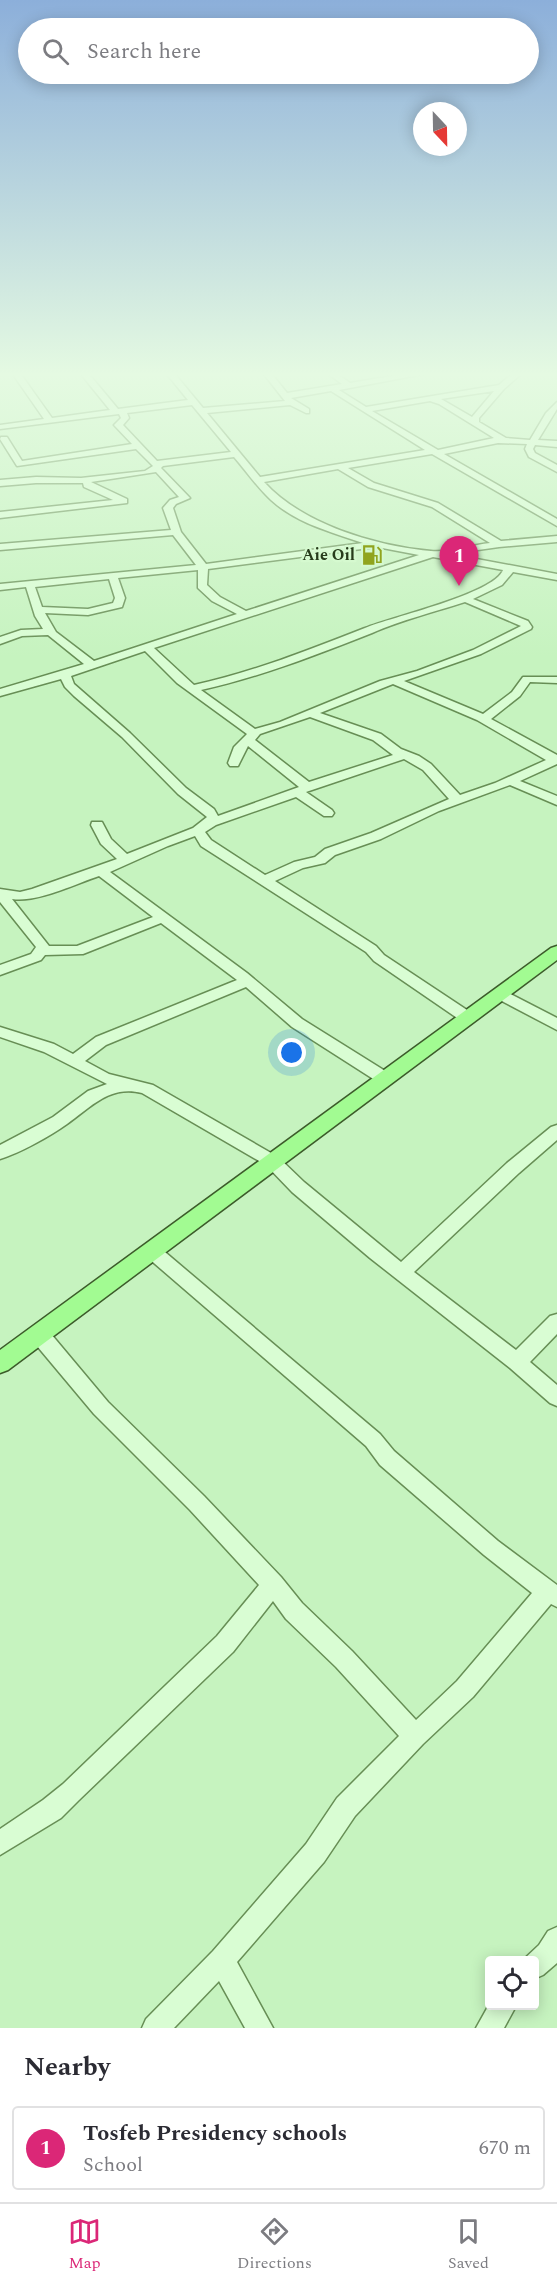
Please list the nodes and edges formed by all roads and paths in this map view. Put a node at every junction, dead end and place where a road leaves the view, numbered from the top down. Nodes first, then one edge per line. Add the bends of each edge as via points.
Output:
1 (158, 467) edge
2 (157, 468) edge
3 (248, 468) edge
4 (336, 468) edge
5 (341, 468) edge
6 (463, 468) edge
7 (258, 480) junction
8 (87, 481) junction
9 (0, 483) edge
10 (0, 515) edge
11 (557, 523) edge
12 (176, 532) junction
13 (557, 539) edge
14 (377, 544) junction
15 (499, 544) junction
16 (0, 547) edge
17 (428, 555) junction
18 (203, 567) junction
19 (509, 568) junction
20 (113, 577) junction
21 (557, 577) edge
22 (29, 584) junction
23 (0, 587) edge
24 (465, 599) junction
25 (40, 610) junction
26 (246, 615) junction
27 (51, 632) junction
28 (0, 641) edge
29 (148, 648) junction
30 (92, 665) junction
31 (66, 674) junction
32 (393, 680) junction
33 (557, 680) edge
34 (192, 689) junction
35 (0, 693) edge
36 (308, 713) junction
37 (484, 719) junction
38 (251, 737) junction
39 (405, 755) junction
40 (556, 759) edge
41 (234, 763) dead end
42 (511, 781) junction
43 (303, 790) junction
44 (458, 801) junction
45 (557, 801) edge
46 (328, 813) dead end
47 (211, 822) junction
48 (97, 825) dead end
49 (198, 831) junction
50 (124, 859) junction
51 (103, 870) junction
52 (264, 881) junction
53 (6, 896) edge
54 (162, 918) junction
55 (42, 950) junction
56 (557, 952) edge
57 (0, 970) edge
58 (247, 981) junction
59 (501, 994) junction
60 (468, 1018) junction
61 (557, 1025) edge
62 (4, 1038) edge
63 (74, 1062) junction
64 (384, 1078) junction
65 (130, 1083) junction
66 (557, 1131) edge
67 (0, 1153) edge
68 (272, 1161) junction
69 (153, 1252) junction
70 (401, 1273) junction
71 (557, 1322) edge
72 (39, 1334) junction
73 (517, 1362) junction
74 (0, 1363) edge
75 (557, 1397) edge
76 (273, 1584) junction
77 (552, 1594) edge
78 (415, 1736) junction
79 (0, 1843) edge
80 (557, 1940) edge
81 (222, 1960) junction
82 (539, 1962) edge
83 (500, 2010) edge
84 (155, 2028) edge
85 (260, 2028) edge
86 (489, 2028) edge

1 - 12 street via 185,498 168,508
2 - 8 street via 146,473
3 - 7 street
4 - 7 street
5 - 15 street via 371,485 435,505
6 - 11 street
7 - 14 street via 296,514
8 - 9 street
8 - 10 street via 87,485 124,501
12 - 16 street
12 - 18 street
13 - 15 street
14 - 17 street
14 - 18 street
15 - 17 street
17 - 19 street
17 - 26 street
18 - 20 street
18 - 26 street via 202,585 207,592
19 - 21 street
19 - 24 street via 498,583
20 - 22 street
20 - 25 street via 120,598 118,605 88,612
22 - 23 street
22 - 25 street
24 - 32 street via 527,627 477,652
24 - 34 street via 236,679
25 - 27 street
26 - 29 street
27 - 28 street via 21,633
27 - 30 street
29 - 30 street
29 - 34 street
30 - 31 street
31 - 35 street
31 - 47 street via 69,685 78,694 210,812
32 - 36 street
32 - 37 street
33 - 37 street via 527,679 516,694
34 - 38 street
36 - 38 street
36 - 39 street via 371,734
37 - 40 street
38 - 41 street via 240,747
38 - 43 street
39 - 43 street
39 - 44 street via 427,767
40 - 42 street
42 - 44 street
42 - 45 street
43 - 46 street
43 - 47 street
44 - 52 street
47 - 49 street
48 - 50 street
49 - 50 street
49 - 52 street via 206,843
50 - 51 street
51 - 53 street via 35,893
51 - 54 street
52 - 60 street via 371,949
53 - 55 street via 41,942
54 - 55 street via 78,951
54 - 58 street
55 - 57 street via 36,957
56 - 59 main road
58 - 63 street via 101,1041
58 - 64 street via 297,1023
59 - 60 main road
59 - 61 street
60 - 64 main road
62 - 63 street via 32,1041
63 - 65 street via 104,1078
64 - 68 main road
65 - 67 street via 94,1095 59,1121
65 - 68 street via 169,1100
66 - 70 street
68 - 69 main road
68 - 70 street
69 - 72 main road
69 - 77 street via 373,1440 387,1458 491,1548
70 - 73 street
71 - 73 street
72 - 74 main road
72 - 76 street via 101,1408
73 - 75 street
76 - 78 street via 294,1611
76 - 79 street via 225,1644 52,1809
77 - 78 street via 465,1689
78 - 81 street via 346,1807 315,1853
80 - 82 street
81 - 84 street
81 - 85 street
83 - 86 street

